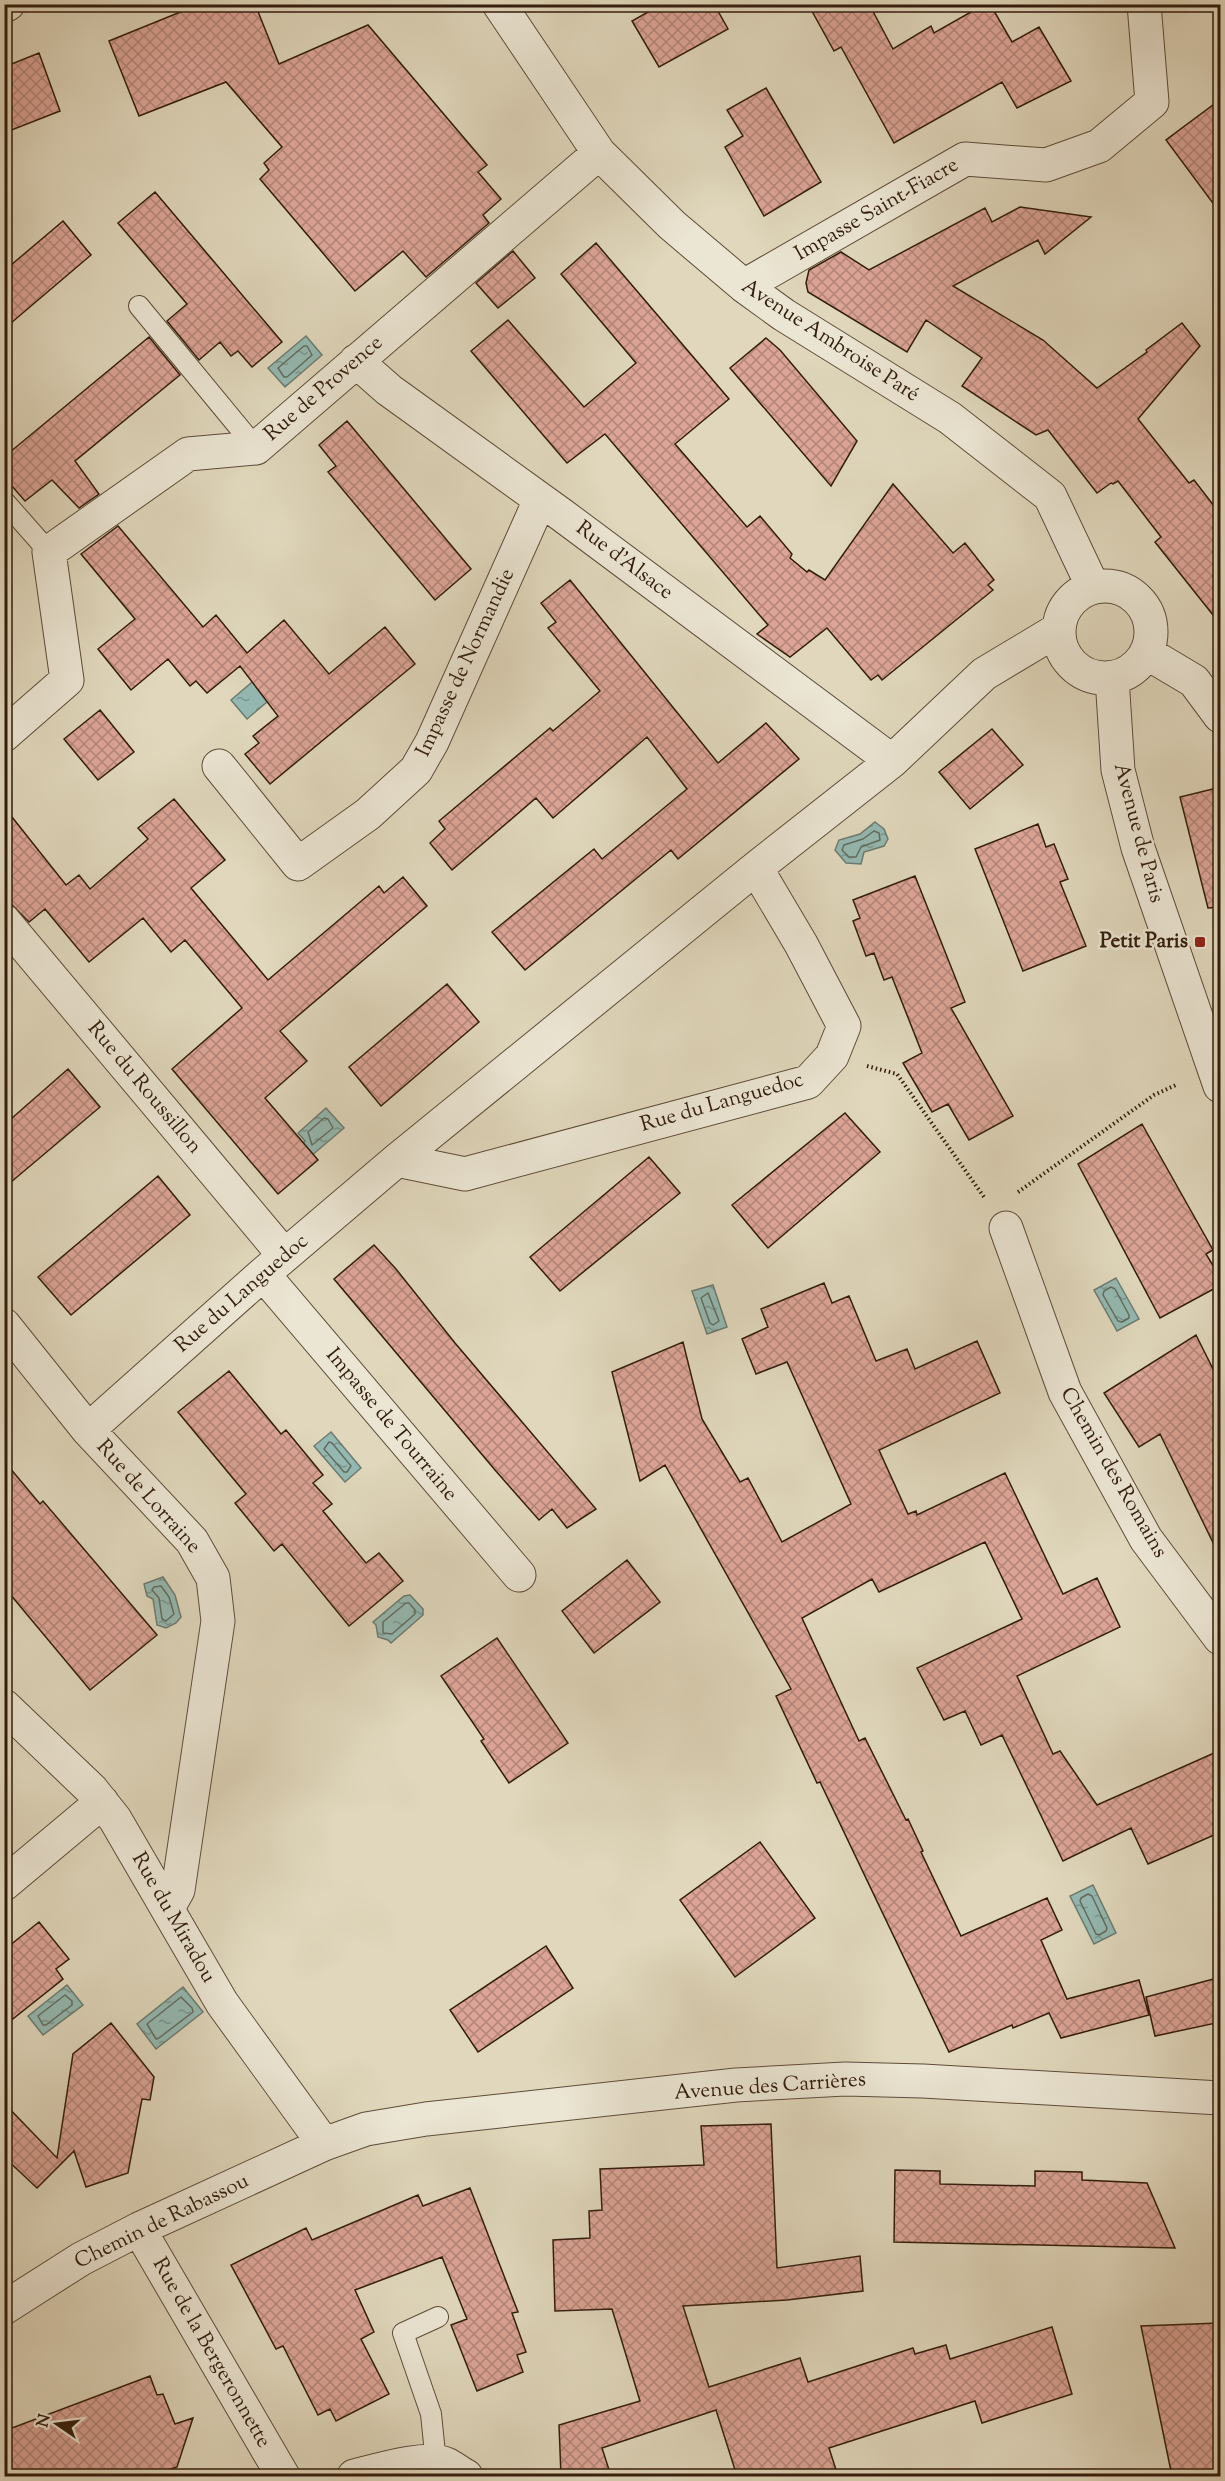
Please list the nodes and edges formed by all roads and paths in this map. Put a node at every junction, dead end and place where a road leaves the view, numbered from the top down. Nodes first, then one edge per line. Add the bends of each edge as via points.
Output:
1 (498, 4) edge
2 (1144, 4) edge
3 (599, 153) junction
4 (744, 286) junction
5 (139, 306) dead end
6 (356, 361) junction
7 (256, 448) junction
8 (540, 500) junction
9 (4, 501) edge
10 (49, 552) junction
11 (1093, 586) junction
12 (1059, 629) junction
13 (1147, 653) junction
14 (1112, 678) junction
15 (1221, 716) edge
16 (4, 735) edge
17 (892, 761) junction
18 (219, 766) dead end
19 (756, 868) junction
20 (4, 921) edge
21 (832, 1056) junction
22 (1217, 1078) edge
23 (397, 1160) junction
24 (999, 1219) junction
25 (274, 1265) junction
26 (4, 1325) edge
27 (88, 1430) junction
28 (519, 1575) dead end
29 (1221, 1638) edge
30 (4, 1706) edge
31 (102, 1802) junction
32 (4, 1884) edge
33 (168, 1908) junction
34 (1221, 2098) edge
35 (324, 2144) junction
36 (139, 2229) junction
37 (4, 2308) edge
38 (438, 2317) dead end
39 (436, 2463) junction
40 (284, 2476) edge
41 (354, 2476) edge
42 (466, 2476) edge

1 - 3 street, Avenue Ambroise Paré
2 - 4 street, Impasse Saint-Fiacre via 1152,102 1099,147 1046,165 965,159
3 - 4 street, Avenue Ambroise Paré via 672,225
3 - 6 street, Rue de Provence
4 - 11 street, Avenue Ambroise Paré via 950,418 1050,496
5 - 7 lane
6 - 7 street, Rue de Provence
6 - 8 street, Rue d'Alsace via 389,390
7 - 10 street, Rue de Provence via 188,454
8 - 17 street, Rue d'Alsace
8 - 18 street, Impasse de Normandie via 432,742 416,770 368,814 298,864
9 - 10 lane
10 - 16 street via 68,681
11 - 12 street via 1069,603
11 - 13 street via 1123,588 1136,596 1151,623
12 - 14 street via 1065,655 1074,666 1085,674
12 - 17 street, Rue du Languedoc via 984,674
13 - 14 street via 1126,674
13 - 15 street via 1194,681
14 - 22 street, Avenue de Paris via 1118,770 1138,848
17 - 19 street, Rue du Languedoc
19 - 21 street, Rue du Languedoc via 844,1026
19 - 23 street, Rue du Languedoc
20 - 25 street, Rue du Roussillon
21 - 23 street, Rue du Languedoc via 808,1082 465,1174
21 - 24 path via 897,1074
22 - 24 path via 1154,1095
23 - 25 street, Rue du Languedoc
24 - 29 street, Chemin des Romains via 1065,1392 1146,1539
25 - 27 street, Rue du Languedoc
25 - 28 street, Impasse de Tourraine
26 - 27 street, Rue de Lorraine
27 - 33 street, Rue de Lorraine via 192,1541 213,1578 218,1621 178,1890
30 - 31 street, Rue du Miradou
31 - 32 street
31 - 33 street, Rue du Miradou
33 - 35 street, Rue du Miradou via 222,2003
34 - 35 street, Avenue des Carrières via 845,2079 736,2085 426,2118 366,2129
35 - 36 street, Chemin de Rabassou
36 - 37 street, Chemin de Rabassou via 81,2259
36 - 40 street, Rue de la Bergeronnette
38 - 39 lane via 403,2333 431,2414
39 - 41 street via 405,2463
39 - 42 street via 445,2463

